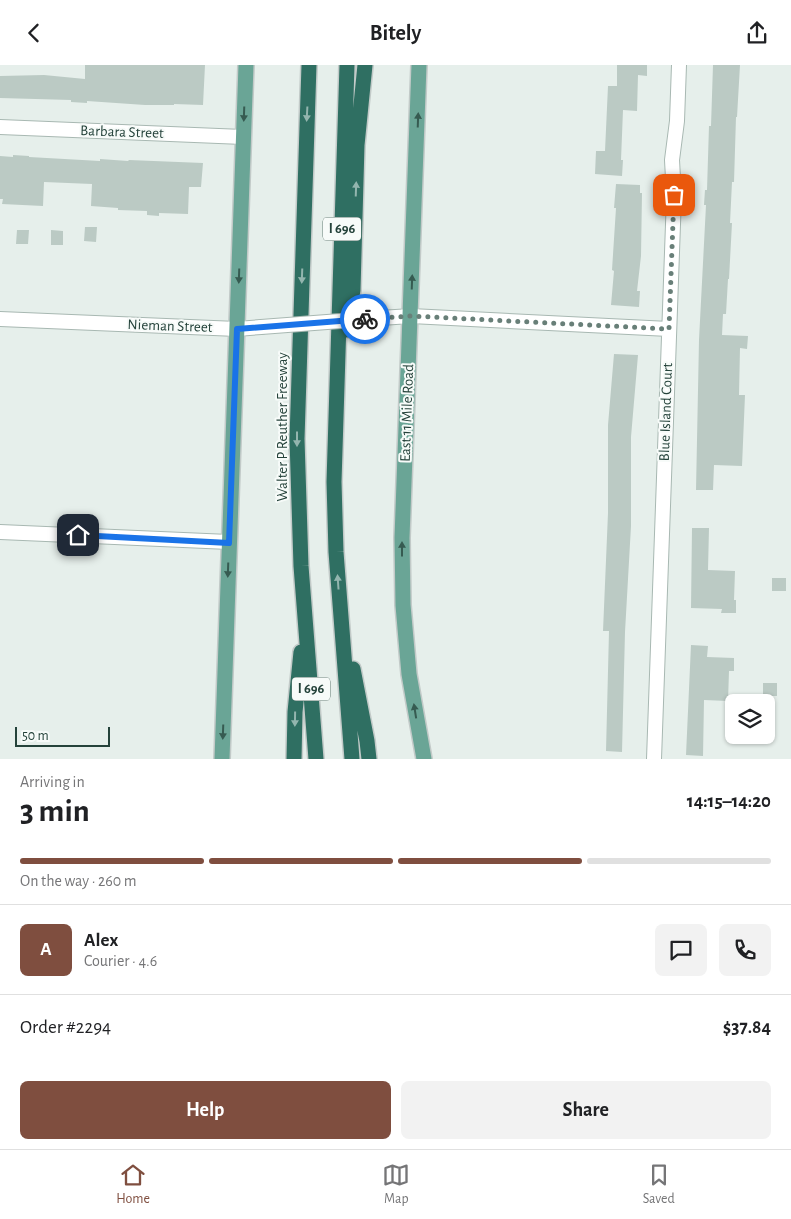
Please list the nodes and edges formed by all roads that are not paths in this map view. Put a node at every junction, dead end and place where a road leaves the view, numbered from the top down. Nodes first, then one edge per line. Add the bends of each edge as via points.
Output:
1 (246, 65) edge
2 (309, 65) edge
3 (347, 65) edge
4 (365, 65) edge
5 (419, 65) edge
6 (679, 65) edge
7 (0, 127) edge
8 (243, 137) junction
9 (411, 316) junction
10 (0, 319) edge
11 (237, 329) junction
12 (669, 329) junction
13 (336, 393) junction
14 (0, 532) edge
15 (229, 543) junction
16 (305, 619) junction
17 (342, 630) junction
18 (222, 759) edge
19 (294, 759) edge
20 (316, 759) edge
21 (352, 759) edge
22 (369, 759) edge
23 (424, 759) edge
24 (654, 759) edge

1 -> 8 main road
2 -> 16 highway, Walter P Reuther Freeway / I 696 via 297,439
3 - 13 highway, I 696
13 -> 4 highway via 352,291 357,145
9 -> 5 main road, East 11 Mile Road
6 - 12 street, Blue Island Court via 672,160 674,195
7 - 8 street, Barbara Street
8 -> 11 main road
9 - 11 street, Nieman Street, bridge
9 - 12 street, Nieman Street
23 -> 9 main road, East 11 Mile Road via 409,674 403,605 402,538
10 - 11 street, Nieman Street
11 - 15 main road
12 - 24 street, Blue Island Court
17 -> 13 highway, I 696 via 334,482
14 - 15 street
15 -> 18 main road
16 -> 19 highway via 294,711
16 - 20 highway, Walter P Reuther Freeway / I 696
17 - 21 highway, I 696
17 - 22 highway via 355,676

